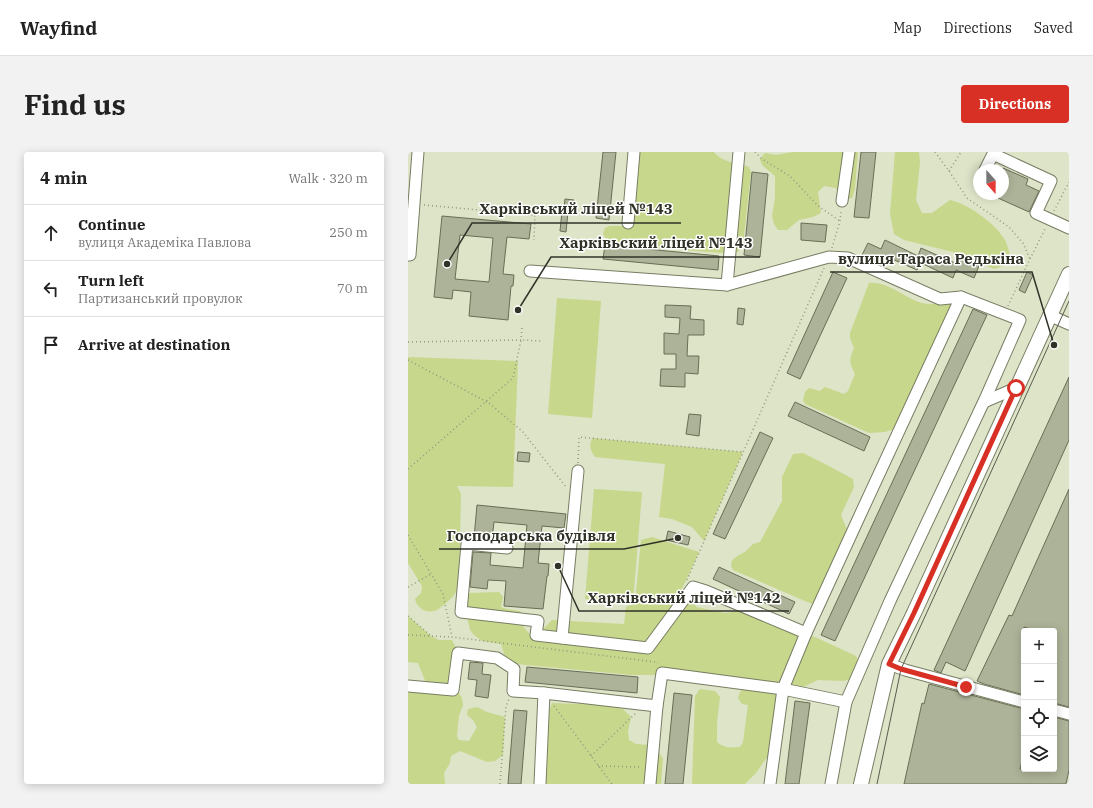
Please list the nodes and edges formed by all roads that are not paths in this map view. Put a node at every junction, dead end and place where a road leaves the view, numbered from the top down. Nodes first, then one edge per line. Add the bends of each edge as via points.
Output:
1 (418, 152) edge
2 (634, 152) edge
3 (739, 152) edge
4 (849, 152) edge
5 (988, 164) edge
6 (842, 200) dead end
7 (628, 223) dead end
8 (1069, 228) edge
9 (408, 255) edge
10 (530, 271) dead end
11 (1069, 274) edge
12 (727, 285) junction
13 (961, 297) junction
14 (1050, 315) junction
15 (1069, 324) edge
16 (1016, 388) junction
17 (984, 402) junction
18 (578, 470) road end
19 (507, 548) dead end
20 (806, 633) junction
21 (562, 638) junction
22 (889, 664) junction
23 (408, 686) edge
24 (783, 689) junction
25 (544, 693) junction
26 (1021, 701) edge
27 (846, 702) junction
28 (657, 706) junction
29 (1057, 711) edge
30 (1069, 714) edge
31 (540, 784) edge
32 (650, 784) edge
33 (770, 784) edge
34 (831, 784) edge
35 (861, 784) edge

1 - 9 street
2 - 7 street
3 - 12 street
4 - 6 street
5 - 8 street via 993,154 1051,181 1036,213
10 - 12 street
11 - 14 main road
12 - 13 street via 829,257 848,258 940,299
13 - 17 street via 1020,320
13 - 20 street
14 - 15 street
14 - 16 main road
16 - 17 street
16 - 22 main road
17 - 27 street via 890,600
18 - 21 street
19 - 21 street via 467,544 461,612 538,621 536,635
20 - 21 street via 693,587 648,648
20 - 24 street
22 - 26 street
22 - 35 main road
23 - 25 street via 453,690 458,653 497,658 514,670 513,691
24 - 27 street
24 - 28 street via 662,673
24 - 33 street
25 - 28 street
25 - 31 street
27 - 34 street
28 - 32 street
29 - 30 street

